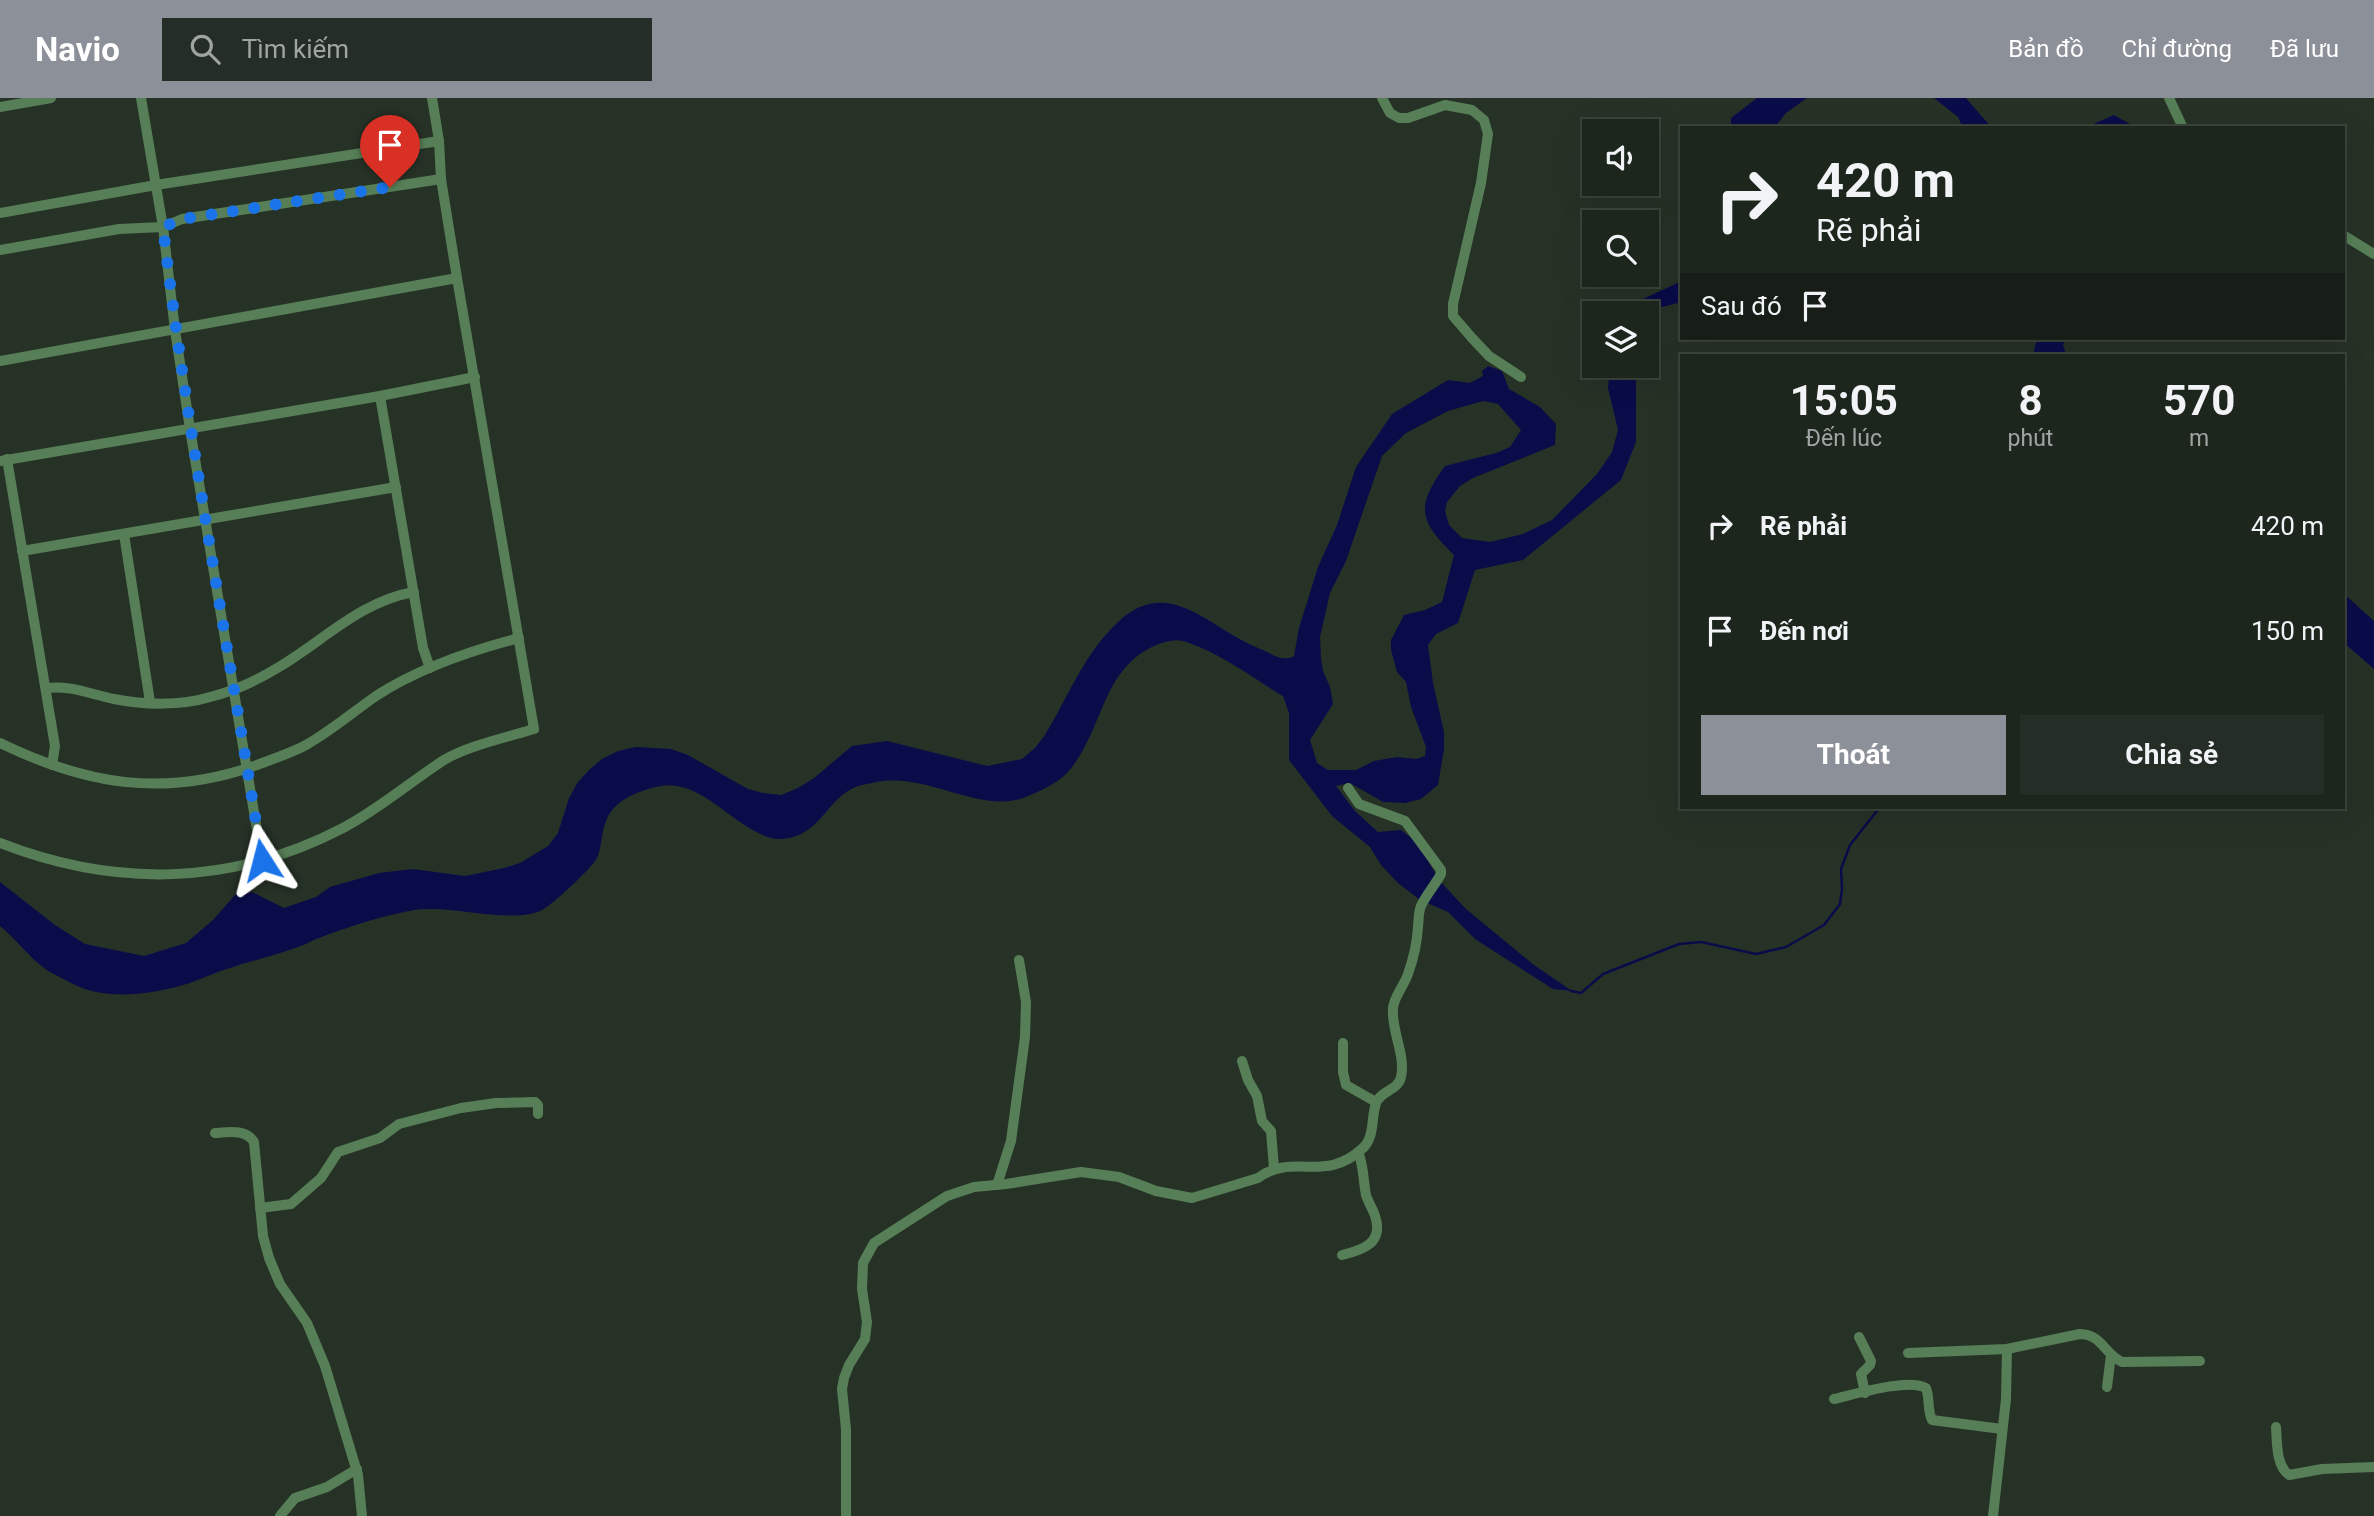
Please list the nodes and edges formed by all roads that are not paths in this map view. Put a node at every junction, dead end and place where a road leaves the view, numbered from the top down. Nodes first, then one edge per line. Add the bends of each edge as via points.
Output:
1 (51, 98) edge
2 (141, 98) edge
3 (432, 98) edge
4 (1382, 98) edge
5 (2169, 98) edge
6 (0, 107) edge
7 (2182, 126) edge
8 (439, 141) junction
9 (441, 179) junction
10 (156, 185) junction
11 (0, 213) edge
12 (163, 227) junction
13 (2345, 236) edge
14 (0, 250) edge
15 (2374, 254) edge
16 (457, 278) junction
17 (175, 330) junction
18 (0, 361) edge
19 (475, 377) junction
20 (1521, 377) dead end
21 (380, 396) junction
22 (190, 429) junction
23 (3, 460) edge
24 (396, 487) junction
25 (206, 520) junction
26 (124, 534) junction
27 (22, 551) junction
28 (414, 592) junction
29 (519, 638) junction
30 (430, 667) junction
31 (46, 688) junction
32 (234, 688) junction
33 (150, 702) junction
34 (0, 743) edge
35 (52, 765) junction
36 (248, 768) junction
37 (1348, 788) dead end
38 (0, 843) edge
39 (262, 860) junction
40 (1019, 960) dead end
41 (1343, 1043) dead end
42 (1242, 1061) dead end
43 (1376, 1102) junction
44 (538, 1114) dead end
45 (215, 1133) dead end
46 (1358, 1152) junction
47 (1274, 1168) junction
48 (997, 1185) junction
49 (260, 1208) junction
50 (1342, 1255) dead end
51 (1859, 1337) dead end
52 (2007, 1349) junction
53 (1908, 1353) dead end
54 (2111, 1354) junction
55 (2200, 1361) dead end
56 (2107, 1387) dead end
57 (1865, 1392) junction
58 (1834, 1399) dead end
59 (2276, 1427) dead end
60 (2003, 1429) junction
61 (2374, 1467) edge
62 (357, 1469) junction
63 (280, 1516) edge
64 (362, 1516) edge
65 (846, 1516) edge
66 (1993, 1516) edge

1 - 6 street
2 - 10 street
3 - 8 street
4 - 20 street via 1390,113 1399,118 1445,105 1472,110 1484,120 1488,134 1481,183 1453,316 1489,356
5 - 7 street
8 - 9 street
8 - 10 street
9 - 12 street via 182,219
9 - 16 street
10 - 11 street
10 - 12 street
12 - 14 street via 119,229
12 - 17 street
13 - 15 street
16 - 17 street
16 - 19 street
17 - 18 street
17 - 22 street
19 - 21 street
19 - 29 street
21 - 22 street
21 - 24 street
22 - 23 street
22 - 25 street
23 - 27 street
24 - 25 street
24 - 28 street
25 - 26 street
25 - 32 street
26 - 27 street
26 - 33 street
27 - 31 street
28 - 30 street
28 - 32 street via 370,608 281,667
29 - 30 street
29 - 39 street via 534,729 446,759 342,829
30 - 36 street via 377,696 306,745
31 - 33 street via 64,685 118,700
31 - 35 street via 55,746
32 - 33 street via 209,698
32 - 36 street
34 - 35 street
35 - 36 street via 125,783 204,780
36 - 39 street
37 - 43 street via 1359,804 1405,821 1441,874 1421,906 1408,974 1392,1009 1401,1078
38 - 39 street via 85,869 126,875 201,873
40 - 48 street via 1026,1002 1025,1037 1010,1141
41 - 43 street via 1346,1085
42 - 47 street via 1262,1121 1271,1131
43 - 46 street via 1367,1143
44 - 49 street via 535,1102 506,1102 452,1109 399,1124 380,1138 338,1152 321,1178 290,1204
45 - 49 street via 250,1135
46 - 47 street via 1331,1167
46 - 50 street via 1376,1229 1370,1246
47 - 48 street via 1258,1178 1192,1198 1119,1177 1081,1172
48 - 65 street via 947,1196 884,1235 867,1253 862,1276 865,1339 849,1364 842,1389
49 - 62 street via 269,1258 314,1336
51 - 57 street via 1871,1361 1861,1374
52 - 53 street
52 - 54 street via 2091,1334
52 - 60 street
54 - 55 street via 2122,1362
54 - 56 street
57 - 58 street
57 - 60 street via 1923,1385 1932,1420
59 - 61 street via 2281,1465 2289,1475
60 - 66 street
62 - 63 street via 327,1487 295,1498
62 - 64 street

